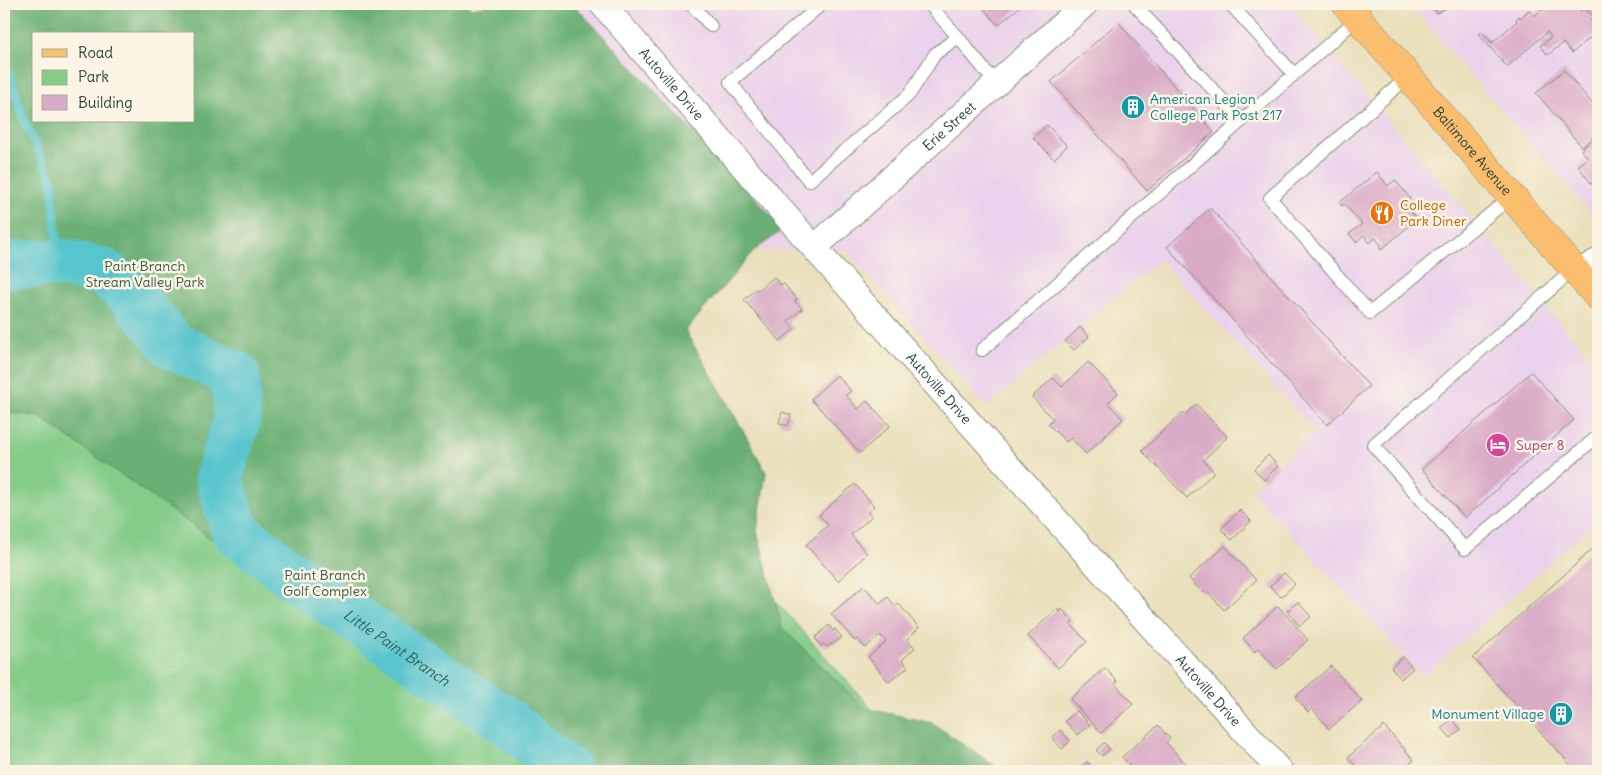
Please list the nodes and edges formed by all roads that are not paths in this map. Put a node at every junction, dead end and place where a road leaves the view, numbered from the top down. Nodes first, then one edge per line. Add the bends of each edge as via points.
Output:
1 (602, 4) edge
2 (692, 4) edge
3 (822, 4) edge
4 (929, 4) edge
5 (1085, 4) edge
6 (1134, 4) edge
7 (1230, 4) edge
8 (1351, 8) edge
9 (710, 26) dead end
10 (958, 37) junction
11 (1294, 74) junction
12 (1408, 76) junction
13 (996, 84) junction
14 (1242, 121) junction
15 (1512, 196) junction
16 (814, 248) junction
17 (1583, 267) edge
18 (1598, 297) edge
19 (982, 350) dead end
20 (1598, 436) edge
21 (1280, 771) edge

1 - 16 street, Autoville Drive
2 - 9 lane
3 - 10 lane via 730,82 809,181 909,95 935,54
4 - 10 lane
5 - 13 street, Erie Street
6 - 14 lane
7 - 11 lane
8 - 11 lane
8 - 12 main road, Baltimore Avenue
10 - 13 lane
11 - 14 lane
12 - 15 main road, Baltimore Avenue
12 - 15 lane via 1270,198 1370,313
13 - 16 street, Erie Street
14 - 19 lane
15 - 17 main road, Baltimore Avenue
16 - 21 street, Autoville Drive
17 - 18 main road, Baltimore Avenue
17 - 20 lane via 1374,445 1465,549

